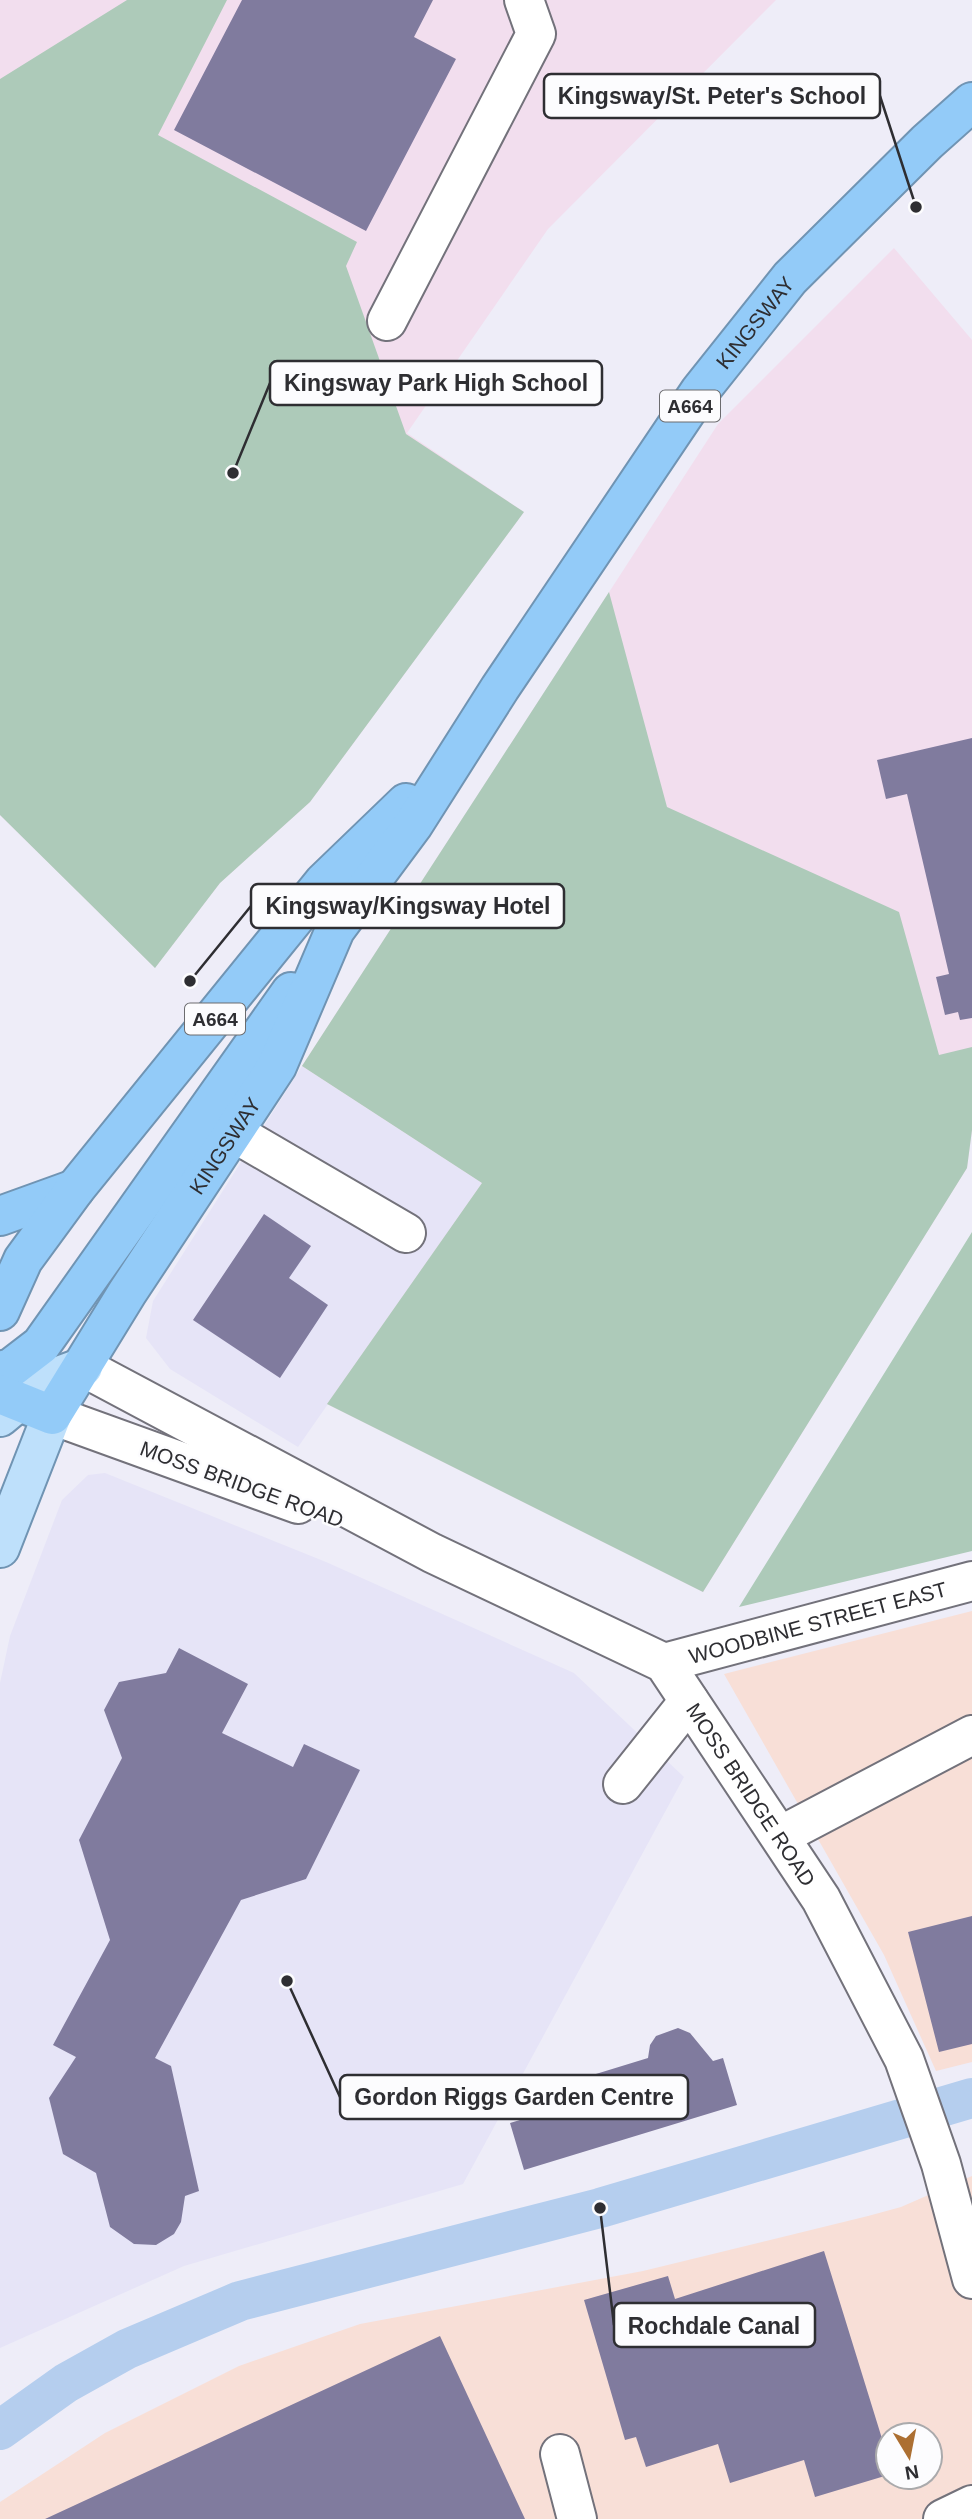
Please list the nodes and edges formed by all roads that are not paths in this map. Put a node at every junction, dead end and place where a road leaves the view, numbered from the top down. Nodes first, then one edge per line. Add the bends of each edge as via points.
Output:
1 (524, 0) edge
2 (972, 103) edge
3 (387, 321) dead end
4 (460, 751) junction
5 (335, 930) junction
6 (233, 1132) junction
7 (75, 1189) junction
8 (0, 1216) edge
9 (406, 1233) dead end
10 (0, 1311) edge
11 (0, 1322) edge
12 (41, 1345) junction
13 (83, 1367) junction
14 (4, 1396) edge
15 (52, 1415) junction
16 (0, 1548) edge
17 (432, 1553) junction
18 (972, 1581) edge
19 (664, 1662) junction
20 (689, 1700) junction
21 (972, 1735) edge
22 (623, 1784) dead end
23 (779, 1836) junction
24 (972, 2279) edge
25 (560, 2454) dead end
26 (972, 2505) edge
27 (577, 2519) edge
28 (943, 2519) edge

1 - 3 street via 536,34
2 - 4 highway, KINGSWAY / A664 via 790,278 716,371
4 - 5 highway, KINGSWAY / A664
4 - 7 highway, KINGSWAY / A664 via 324,882
5 - 6 highway, KINGSWAY / A664 via 277,1066
5 - 12 highway, A664
6 - 9 street
6 - 13 highway, KINGSWAY / A664
7 - 8 highway
7 - 10 highway, KINGSWAY / A664 via 23,1260
11 - 12 highway
12 - 13 highway
12 - 14 highway, A664 via 11,1368
13 - 14 main road
13 - 15 highway, KINGSWAY / A664
13 - 17 street, MOSS BRIDGE ROAD
14 - 15 highway
15 - 16 main road, KINGSWAY / A664
15 - 17 street, MOSS BRIDGE ROAD
17 - 19 street, MOSS BRIDGE ROAD
18 - 19 street, WOODBINE STREET EAST
19 - 20 street, MOSS BRIDGE ROAD
20 - 22 street
20 - 23 street, MOSS BRIDGE ROAD
21 - 23 street
23 - 24 street, MOSS BRIDGE ROAD via 821,1899 904,2059 941,2164
25 - 27 street
26 - 28 street

